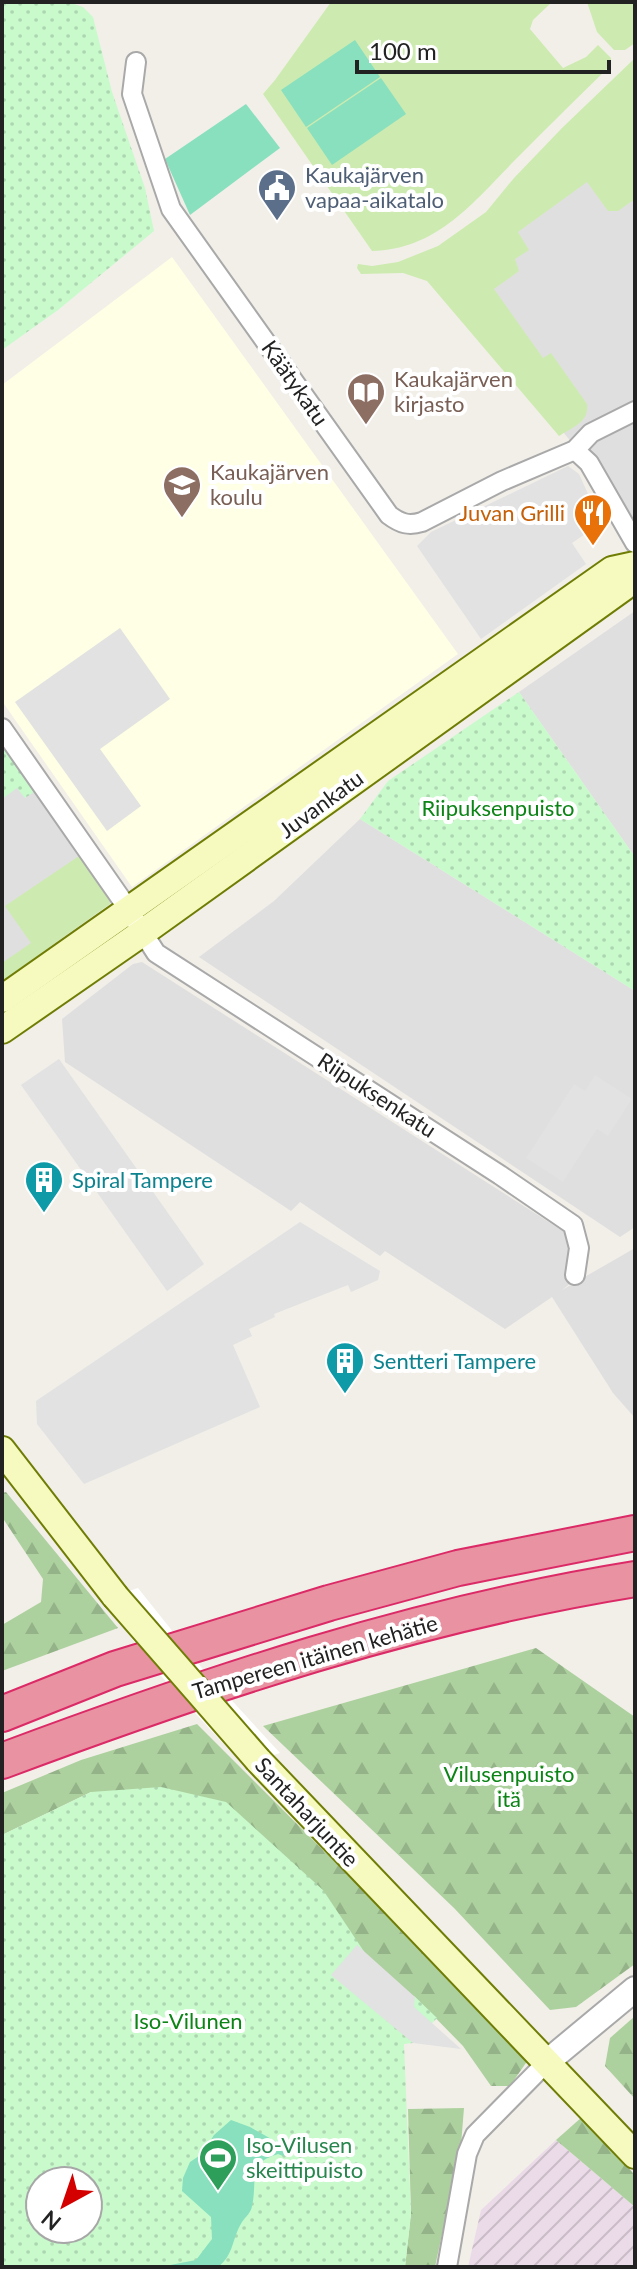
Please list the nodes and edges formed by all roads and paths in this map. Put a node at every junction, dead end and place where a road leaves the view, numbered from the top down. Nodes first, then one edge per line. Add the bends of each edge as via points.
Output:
1 (136, 62) dead end
2 (635, 411) edge
3 (575, 450) junction
4 (635, 543) edge
5 (635, 568) edge
6 (2, 728) edge
7 (128, 911) junction
8 (142, 933) junction
9 (2, 999) edge
10 (2, 1030) edge
11 (575, 1275) dead end
12 (2, 1450) edge
13 (635, 1533) edge
14 (635, 1579) edge
15 (2, 1714) edge
16 (2, 1761) edge
17 (635, 1989) edge
18 (547, 2062) junction
19 (635, 2155) edge
20 (447, 2267) edge

1 - 3 street, Käätykatu via 132,94 171,209 389,515 403,524 422,522
2 - 3 street, Käätykatu via 591,433
3 - 4 street via 589,463
5 - 7 main road, Juvankatu via 612,570
5 - 8 main road, Juvankatu via 624,587
6 - 7 street
7 - 8 street
7 - 9 main road, Juvankatu
8 - 10 main road, Juvankatu
8 - 11 street, Riipuksenkatu via 156,953 573,1225 579,1248
12 - 18 main road, Santaharjuntie, bridge via 115,1596 258,1760
13 - 15 highway, Tampereen itäinen kehätie via 458,1568 329,1603 115,1669
14 - 16 highway, Tampereen itäinen kehätie via 340,1645 149,1706
17 - 18 street
18 - 19 main road, Santaharjuntie
18 - 20 street via 475,2135

